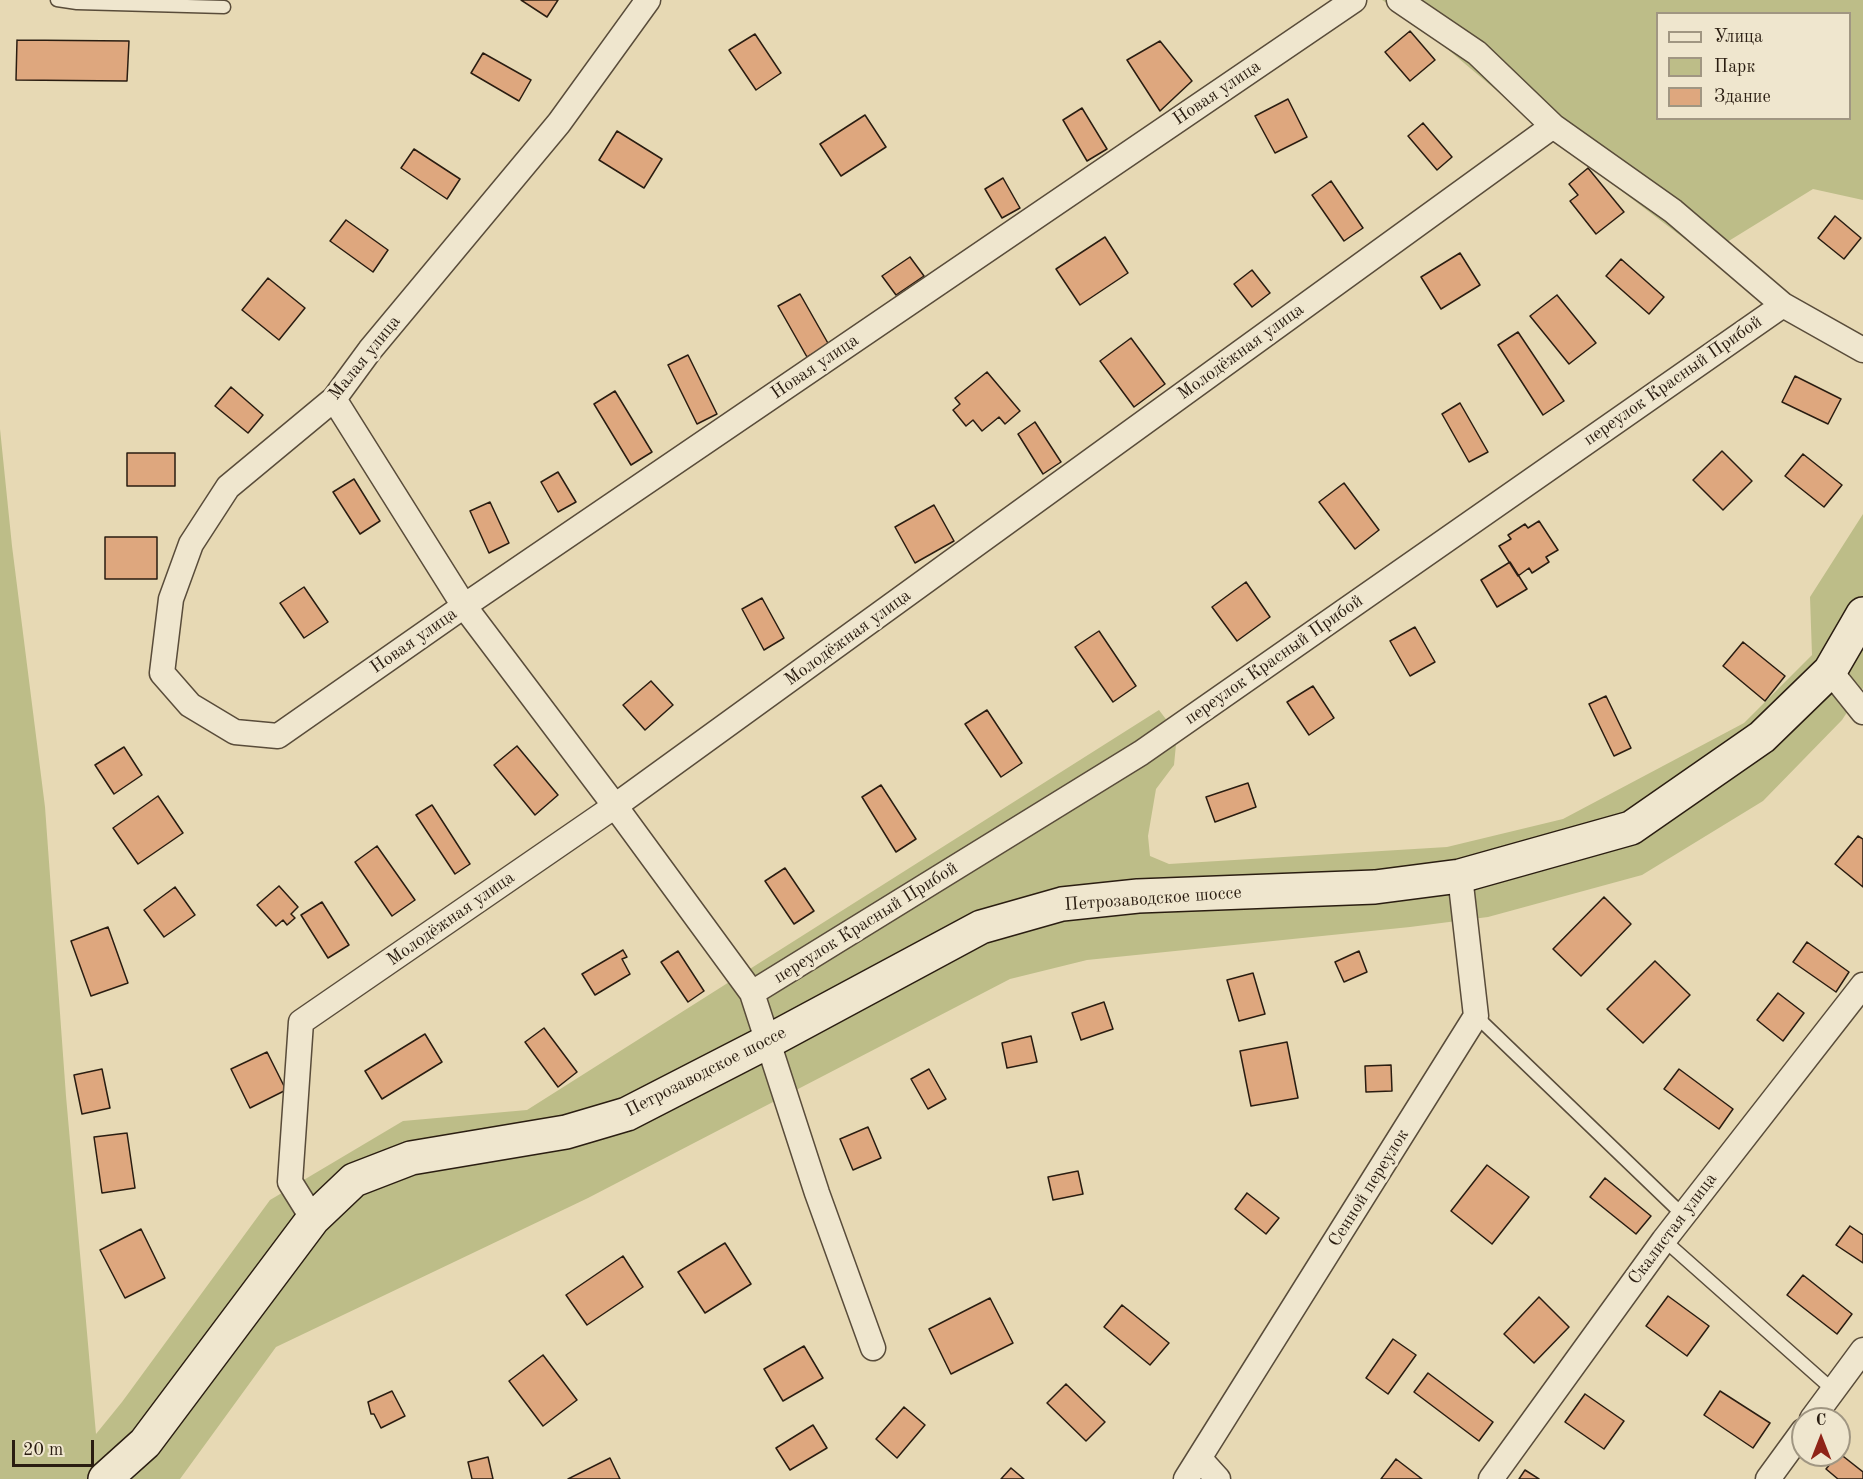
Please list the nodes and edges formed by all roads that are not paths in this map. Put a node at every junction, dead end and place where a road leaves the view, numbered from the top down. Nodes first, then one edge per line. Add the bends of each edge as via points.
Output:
1 (57, 0) edge
2 (648, 0) edge
3 (1354, 0) edge
4 (1399, 0) edge
5 (78, 2) edge
6 (224, 7) dead end
7 (1553, 126) junction
8 (1783, 305) junction
9 (1863, 350) edge
10 (334, 399) junction
11 (464, 606) junction
12 (1863, 614) edge
13 (1830, 670) junction
14 (1863, 712) edge
15 (278, 736) joint
16 (615, 806) junction
17 (1460, 876) junction
18 (1863, 985) edge
19 (752, 993) junction
20 (1476, 1016) junction
21 (769, 1041) junction
22 (1683, 1215) junction
23 (313, 1219) junction
24 (1664, 1240) junction
25 (873, 1348) dead end
26 (1863, 1350) edge
27 (1833, 1390) junction
28 (1821, 1407) edge
29 (1791, 1447) edge
30 (1200, 1460) junction
31 (105, 1479) edge
32 (1186, 1479) edge
33 (1218, 1479) edge
34 (1491, 1479) edge
35 (1768, 1479) edge

1 - 5 lane
2 - 10 street, Малая улица via 559,123 370,350
3 - 11 street, Новая улица
4 - 7 street via 1477,53
5 - 6 lane
7 - 8 street via 1673,211
7 - 16 street, Молодёжная улица
8 - 9 street
8 - 19 street, переулок Красный Прибой via 1141,753
10 - 11 street
10 - 15 street, Малая улица via 228,487 191,544 171,599 162,673 190,705 235,732
11 - 15 street, Новая улица
11 - 16 street
12 - 13 main road, Петрозаводское шоссе
13 - 14 street
13 - 17 main road, Петрозаводское шоссе via 1762,737 1630,828
16 - 19 street
16 - 23 street, Молодёжная улица via 301,1022 290,1182
17 - 20 street
17 - 21 main road, Петрозаводское шоссе via 1375,887 1138,896 1062,904 981,927
18 - 22 street, Скалистая улица
19 - 21 street
20 - 22 lane
20 - 30 street, Сенной переулок
21 - 23 main road, Петрозаводское шоссе via 627,1114 566,1132 411,1158 354,1180
21 - 25 street
22 - 24 street, Скалистая улица
23 - 31 main road, Петрозаводское шоссе via 145,1443
24 - 27 lane
24 - 34 street, Скалистая улица
26 - 27 street
27 - 28 street
29 - 35 street
30 - 32 street, Сенной переулок
30 - 33 street

